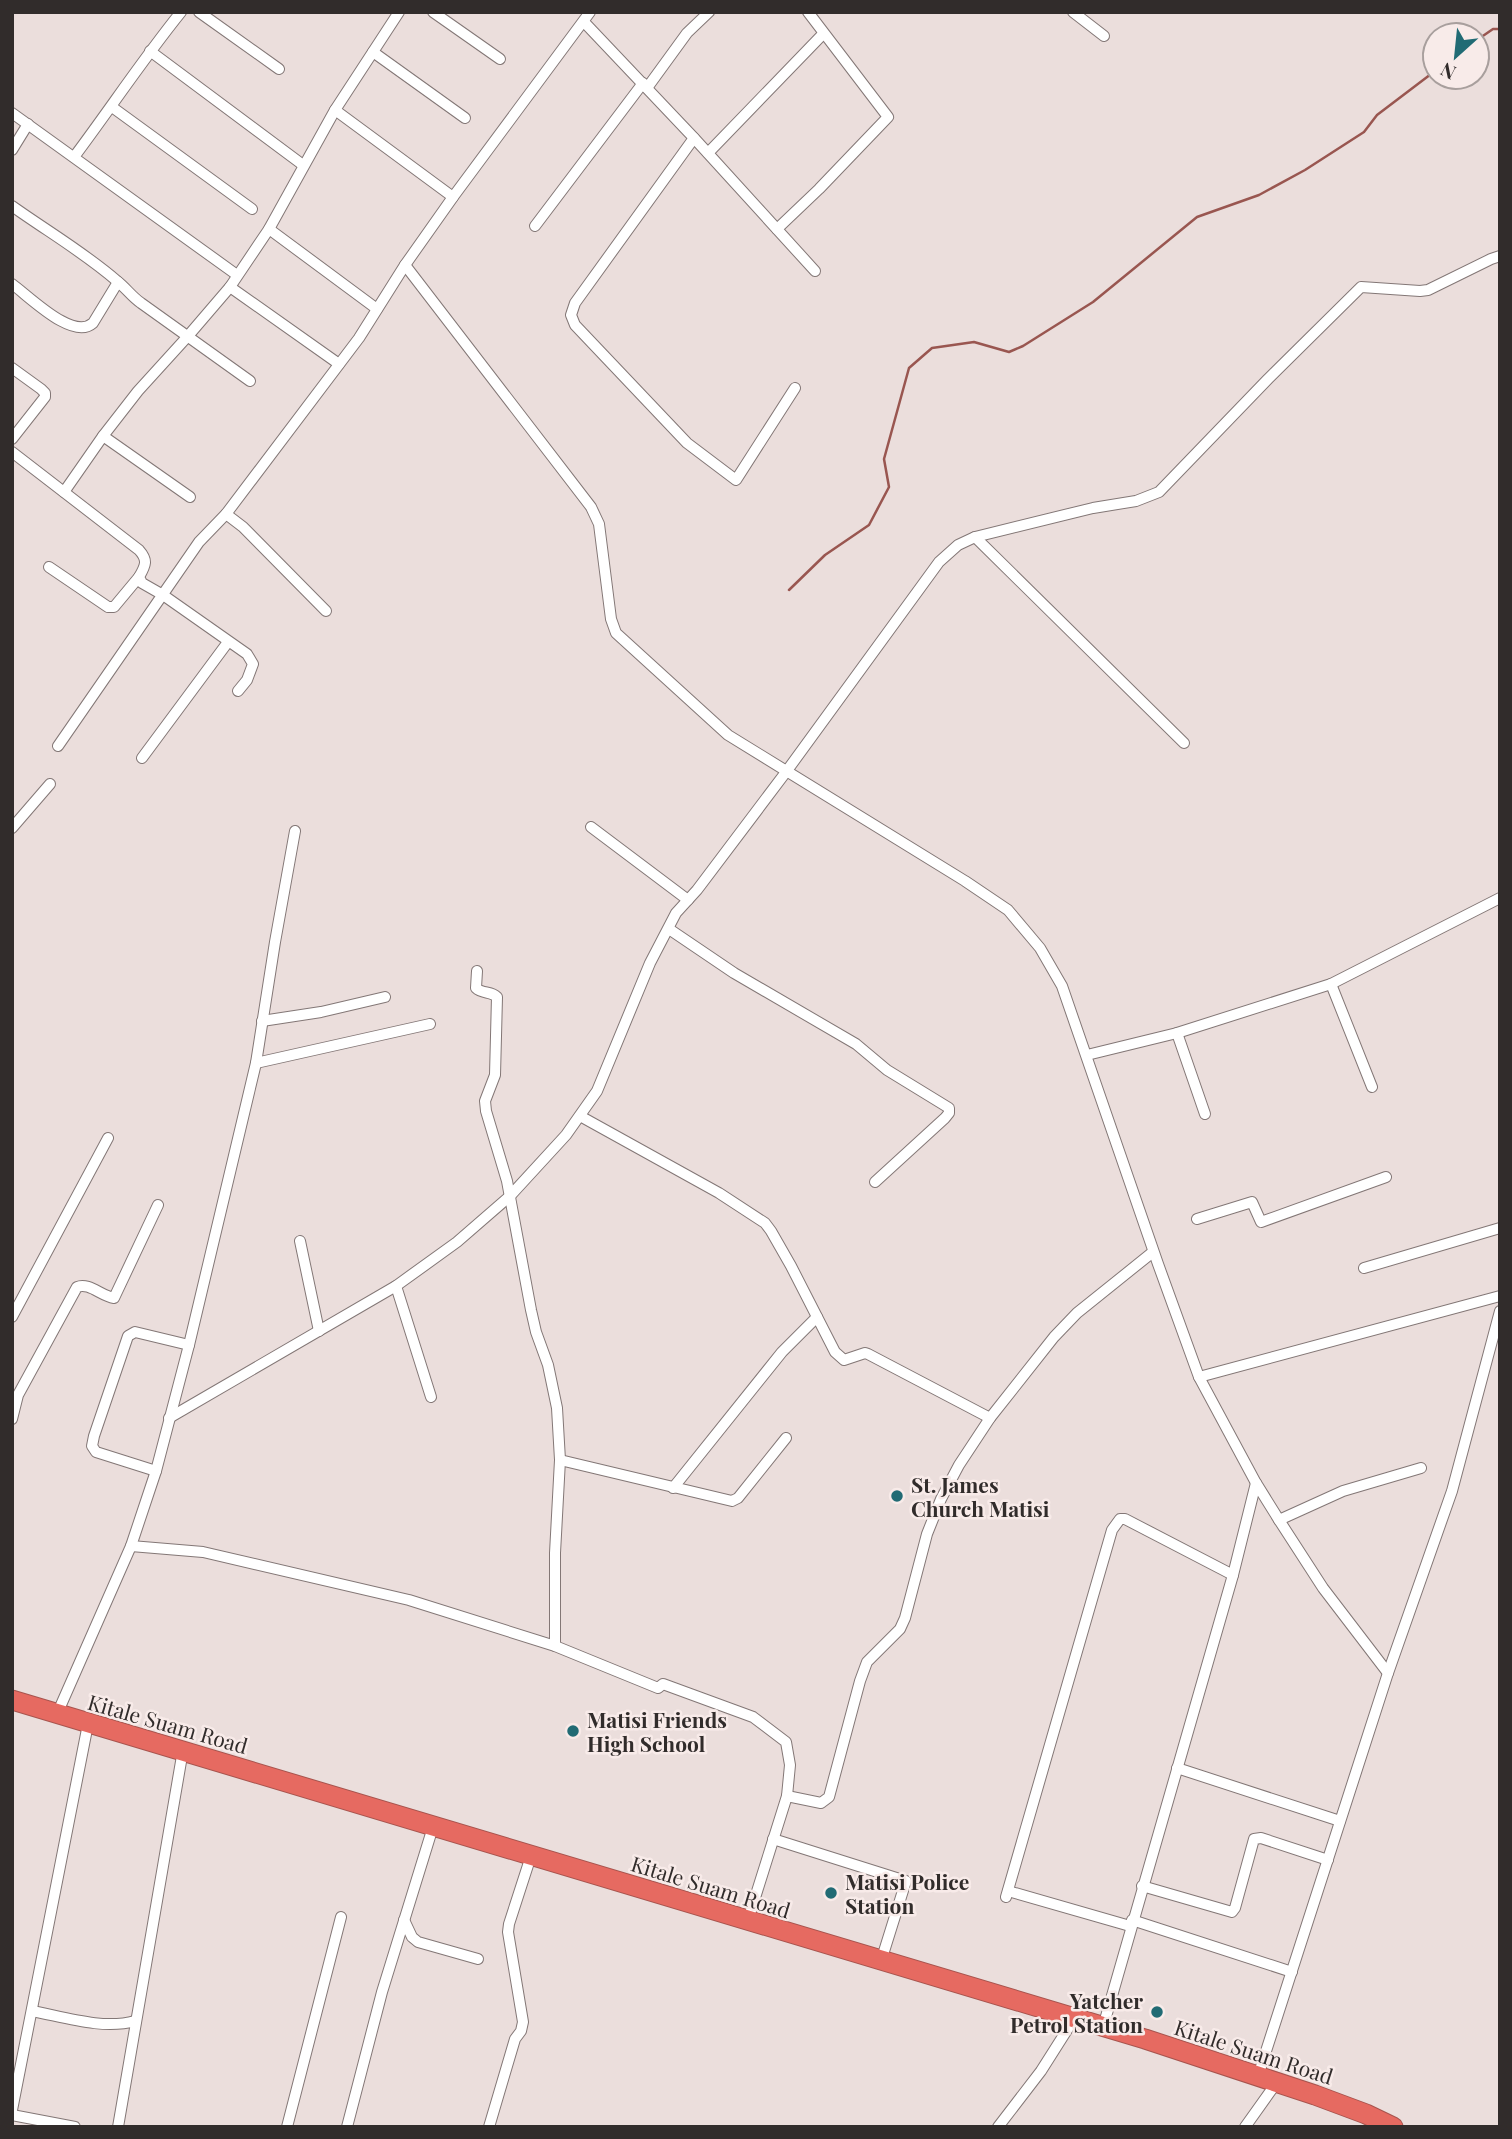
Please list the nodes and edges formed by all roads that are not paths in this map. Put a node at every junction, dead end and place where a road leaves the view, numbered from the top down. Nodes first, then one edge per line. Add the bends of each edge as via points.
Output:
1 (181, 12) edge
2 (200, 12) edge
3 (399, 12) edge
4 (433, 12) edge
5 (709, 12) edge
6 (808, 12) edge
7 (1073, 12) edge
8 (587, 17) edge
9 (823, 34) junction
10 (1104, 36) dead end
11 (150, 51) junction
12 (373, 52) junction
13 (500, 59) dead end
14 (279, 69) dead end
15 (645, 86) junction
16 (112, 107) junction
17 (335, 110) junction
18 (12, 113) edge
19 (465, 118) dead end
20 (27, 124) junction
21 (694, 138) junction
22 (12, 150) edge
23 (708, 153) junction
24 (74, 157) junction
25 (303, 165) junction
26 (453, 197) junction
27 (12, 206) edge
28 (252, 209) dead end
29 (535, 226) dead end
30 (269, 229) junction
31 (778, 229) junction
32 (1500, 256) edge
33 (405, 265) junction
34 (815, 271) dead end
35 (237, 275) junction
36 (118, 282) junction
37 (12, 284) edge
38 (230, 287) junction
39 (377, 309) junction
40 (188, 337) junction
41 (339, 364) junction
42 (12, 368) edge
43 (250, 381) dead end
44 (795, 388) dead end
45 (103, 436) junction
46 (12, 439) edge
47 (12, 452) edge
48 (64, 492) junction
49 (190, 497) dead end
50 (226, 514) junction
51 (975, 537) junction
52 (49, 567) dead end
53 (139, 577) junction
54 (163, 595) junction
55 (326, 611) dead end
56 (228, 642) junction
57 (239, 691) dead end
58 (1184, 743) dead end
59 (58, 746) dead end
60 (142, 758) dead end
61 (786, 772) junction
62 (50, 783) dead end
63 (591, 827) dead end
64 (12, 828) edge
65 (295, 831) dead end
66 (1500, 898) edge
67 (688, 900) junction
68 (669, 929) junction
69 (477, 971) dead end
70 (1331, 984) junction
71 (385, 997) dead end
72 (262, 1021) junction
73 (430, 1024) dead end
74 (1177, 1033) junction
75 (1087, 1055) junction
76 (256, 1063) junction
77 (1372, 1087) dead end
78 (1205, 1114) dead end
79 (580, 1116) junction
80 (108, 1138) dead end
81 (1387, 1177) dead end
82 (875, 1182) dead end
83 (510, 1196) junction
84 (158, 1205) dead end
85 (1197, 1219) dead end
86 (1500, 1228) edge
87 (300, 1241) dead end
88 (1153, 1252) junction
89 (1364, 1268) dead end
90 (396, 1286) junction
91 (1500, 1296) edge
92 (1500, 1311) edge
93 (12, 1317) edge
94 (817, 1317) junction
95 (319, 1331) junction
96 (189, 1345) junction
97 (1199, 1377) junction
98 (431, 1398) dead end
99 (169, 1418) junction
100 (990, 1418) junction
101 (12, 1419) edge
102 (786, 1438) dead end
103 (560, 1460) junction
104 (1420, 1468) dead end
105 (156, 1471) junction
106 (1256, 1483) junction
107 (673, 1488) junction
108 (1279, 1520) junction
109 (131, 1546) junction
110 (1233, 1575) junction
111 (555, 1646) junction
112 (1388, 1673) junction
113 (12, 1700) edge
114 (57, 1714) junction
115 (88, 1724) junction
116 (183, 1751) junction
117 (1177, 1768) junction
118 (787, 1796) junction
119 (1340, 1821) junction
120 (433, 1827) junction
121 (773, 1839) junction
122 (531, 1857) junction
123 (1328, 1860) junction
124 (1142, 1885) junction
125 (341, 1917) dead end
126 (404, 1920) junction
127 (748, 1920) junction
128 (1131, 1923) junction
129 (478, 1959) dead end
130 (881, 1961) junction
131 (1292, 1972) junction
132 (32, 2011) junction
133 (1074, 2019) junction
134 (135, 2021) junction
135 (1102, 2027) junction
136 (1268, 2079) junction
137 (12, 2113) edge
138 (1364, 2120) edge
139 (75, 2127) edge
140 (118, 2127) edge
141 (287, 2127) edge
142 (347, 2127) edge
143 (489, 2127) edge
144 (998, 2127) edge
145 (1245, 2127) edge
146 (1393, 2127) edge

1 - 11 street
2 - 14 street
3 - 12 street
4 - 13 street
5 - 15 street
6 - 9 street
7 - 10 street
8 - 15 street
8 - 26 street
9 - 23 street
9 - 31 street via 888,119
11 - 16 street
11 - 25 street
12 - 17 street
12 - 19 street
15 - 21 street
15 - 29 street
16 - 24 street
16 - 28 street
17 - 25 street
17 - 26 street
18 - 20 street
20 - 22 street
20 - 24 street
21 - 23 street
21 - 44 street via 575,303 571,315 575,325 687,443 736,480
23 - 31 street
24 - 35 street
25 - 30 street
26 - 33 street
27 - 36 street
30 - 35 street
30 - 39 street
31 - 34 street
32 - 51 street via 1428,290 1361,287 1159,492 1136,502
33 - 39 street
33 - 61 street via 591,507 599,524 616,633 729,735
35 - 38 street
36 - 37 street via 93,323 81,328 67,325
36 - 40 street
38 - 40 street
38 - 41 street
39 - 41 street
40 - 43 street
40 - 45 street
41 - 50 street
42 - 46 street via 41,388 45,397
45 - 48 street
45 - 49 street
47 - 48 street
48 - 53 street via 139,550 146,563
50 - 54 street via 199,542
50 - 55 street
51 - 58 street
51 - 61 street via 939,562
52 - 53 street via 108,607 114,607
53 - 54 street
54 - 56 street
54 - 59 street
56 - 57 street via 247,654 253,664
56 - 60 street
61 - 67 street
61 - 75 street via 1008,910 1040,948 1062,986
62 - 64 street
63 - 67 street
65 - 72 street
66 - 70 street
67 - 68 street
68 - 79 street via 650,963 597,1091
68 - 82 street via 856,1044 887,1070 949,1108 945,1118
69 - 83 street via 479,991 497,997 495,1075 485,1101
70 - 74 street
70 - 77 street
71 - 72 street
72 - 76 street
73 - 76 street
74 - 75 street
74 - 78 street
75 - 88 street
76 - 96 street
79 - 83 street
79 - 94 street via 765,1223
80 - 93 street
81 - 85 street via 1261,1222 1252,1202
83 - 90 street
83 - 103 street via 531,1310 555,1396
84 - 101 street via 116,1295 111,1298 86,1286 77,1287 18,1395
86 - 89 street
87 - 95 street
88 - 97 street
88 - 100 street via 1077,1313
90 - 95 street
90 - 98 street
91 - 97 street
92 - 112 street via 1452,1492
94 - 100 street via 842,1359 868,1354
94 - 107 street via 782,1352
95 - 99 street
96 - 99 street
96 - 105 street via 135,1332 128,1336 94,1436 96,1452
97 - 106 street
99 - 105 street
100 - 118 street via 941,1499 900,1629 867,1662 829,1797 821,1802
102 - 107 street via 733,1501
103 - 107 street
103 - 111 street
104 - 108 street via 1343,1492
105 - 109 street
106 - 108 street
106 - 110 street
108 - 112 street via 1323,1588
109 - 111 street via 203,1552 280,1569 409,1600
109 - 114 street
110 - 117 street
110 - 128 street via 1125,1519 1116,1522 1112,1531 1007,1894
111 - 118 street via 643,1683 658,1688 663,1684 753,1717 786,1742 790,1765
112 - 119 street
113 - 114 highway, Kitale Suam Road
114 - 115 highway, Kitale Suam Road
115 - 116 highway, Kitale Suam Road
115 - 132 street
116 - 120 highway, Kitale Suam Road
116 - 134 street
117 - 119 street
117 - 124 street
118 - 121 street
119 - 123 street
120 - 122 highway, Kitale Suam Road
120 - 126 street
121 - 127 street
121 - 130 street via 906,1881
122 - 127 highway, Kitale Suam Road
122 - 143 street via 508,1932 523,2022
123 - 124 street via 1254,1839 1232,1912
123 - 131 street
124 - 128 street
125 - 141 street
126 - 129 street via 418,1942
126 - 142 street
127 - 130 highway, Kitale Suam Road
128 - 131 street
128 - 135 street
130 - 133 highway, Kitale Suam Road
131 - 136 street
132 - 134 street via 103,2023
132 - 137 street
133 - 135 highway, Kitale Suam Road
133 - 144 street
134 - 140 street
135 - 136 highway, Kitale Suam Road
136 - 138 highway, Kitale Suam Road
136 - 145 street
137 - 139 street
138 - 146 highway, Kitale Suam Road

